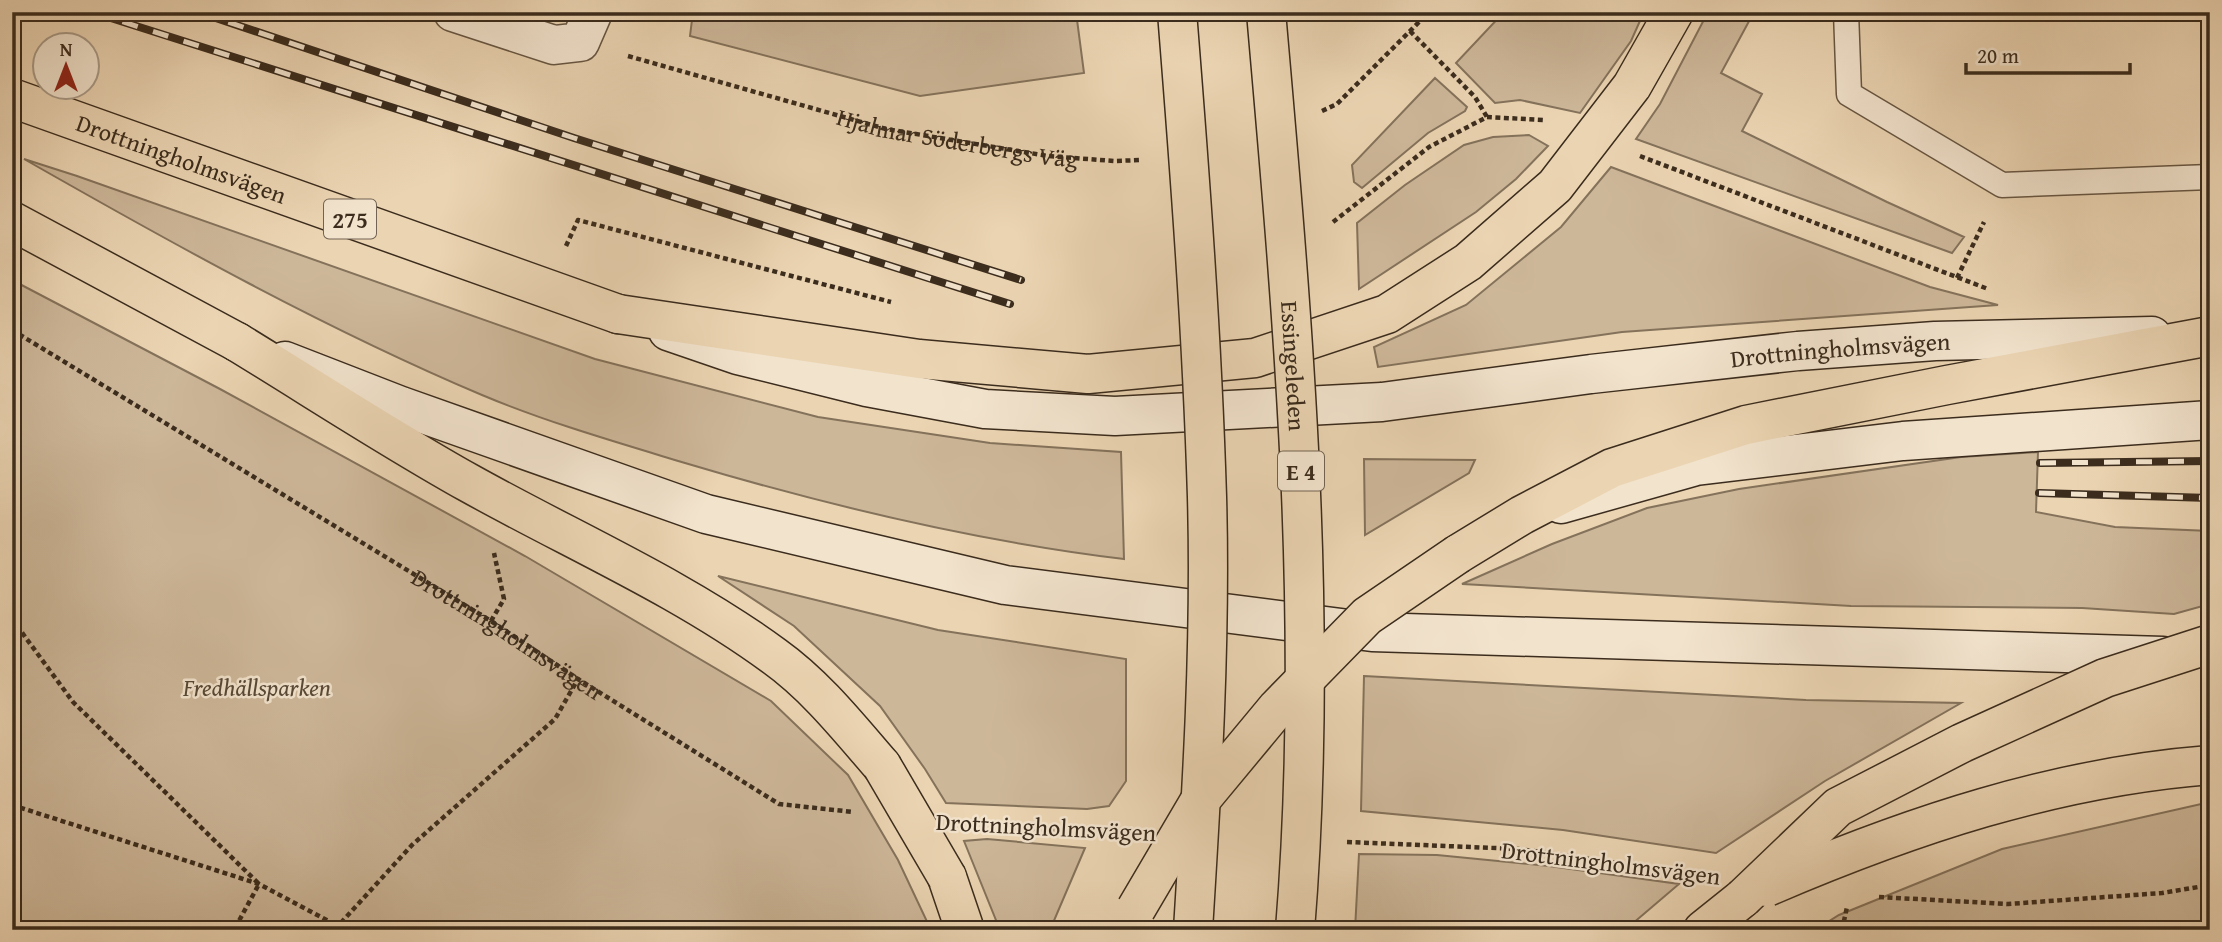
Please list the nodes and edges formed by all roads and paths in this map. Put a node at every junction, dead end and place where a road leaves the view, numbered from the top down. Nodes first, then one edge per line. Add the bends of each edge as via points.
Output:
1 (453, 12) edge
2 (1177, 12) edge
3 (1266, 12) edge
4 (1429, 12) edge
5 (1674, 12) edge
6 (1846, 12) edge
7 (586, 27) edge
8 (1410, 31) junction
9 (12, 98) edge
10 (1316, 114) dead end
11 (1487, 117) junction
12 (1555, 120) dead end
13 (1639, 155) dead end
14 (1147, 159) dead end
15 (2210, 177) edge
16 (2002, 185) junction
17 (12, 221) edge
18 (1326, 227) dead end
19 (565, 247) dead end
20 (1957, 278) junction
21 (1991, 290) dead end
22 (901, 305) dead end
23 (618, 314) junction
24 (12, 330) edge
25 (2210, 335) edge
26 (237, 342) junction
27 (2210, 420) edge
28 (1522, 516) junction
29 (494, 551) dead end
30 (12, 619) edge
31 (491, 621) junction
32 (2210, 644) edge
33 (2210, 656) edge
34 (578, 679) junction
35 (2210, 765) edge
36 (12, 805) edge
37 (860, 813) dead end
38 (968, 825) dead end
39 (1133, 833) dead end
40 (1340, 842) dead end
41 (1698, 874) dead end
42 (259, 884) junction
43 (2210, 885) edge
44 (1876, 897) dead end
45 (1743, 898) junction
46 (1847, 910) dead end
47 (1131, 919) edge
48 (337, 928) edge
49 (234, 930) edge
50 (965, 930) edge
51 (1193, 930) edge
52 (1295, 930) edge
53 (1703, 930) edge
54 (1842, 930) edge

1 - 7 main road via 554,45
2 - 51 main road, bridge via 1195,230 1207,499 1205,701
3 - 52 main road, Essingeleden / E 4, bridge via 1303,497 1306,710
4 - 8 path
5 - 23 main road via 1632,86 1555,186 1468,262 1387,314 1255,358 1088,374 919,359
6 - 16 lane via 1849,94
7 - 14 path, Hjalmar Söderbergs Väg via 886,129 1048,156
8 - 10 path via 1337,104
8 - 11 path via 1475,97
9 - 23 main road, Drottningholmsvägen / 275
11 - 12 path
11 - 18 path via 1429,147
13 - 20 path
15 - 16 lane
16 - 20 path
17 - 26 main road
19 - 22 path via 579,220
20 - 21 path
23 - 25 main road, Drottningholmsvägen via 738,355 867,387 985,409 1115,416 1382,402 1798,351 1935,341
24 - 31 path, Drottningholmsvägen
25 - 28 main road via 1746,425 1612,468
26 - 33 main road via 401,406 706,514 1005,585 1372,632
26 - 50 main road, bridge via 467,482 650,579 777,657 882,766 947,877
27 - 28 main road via 1903,441 1696,466
28 - 47 main road, bridge via 1367,616 1277,708 1199,802
29 - 31 path via 504,599
30 - 42 path via 73,702
31 - 34 path, Drottningholmsvägen
32 - 45 main road, bridge via 2105,678 1962,743 1838,807
34 - 37 path, Drottningholmsvägen via 779,804
34 - 48 path via 555,719 412,845
35 - 45 main road, bridge via 2084,782 1980,808 1854,850
36 - 42 path
38 - 39 path, Drottningholmsvägen
40 - 41 path, Drottningholmsvägen via 1519,849
42 - 48 path
42 - 49 path
43 - 44 path via 2008,904
45 - 53 main road
46 - 54 path

